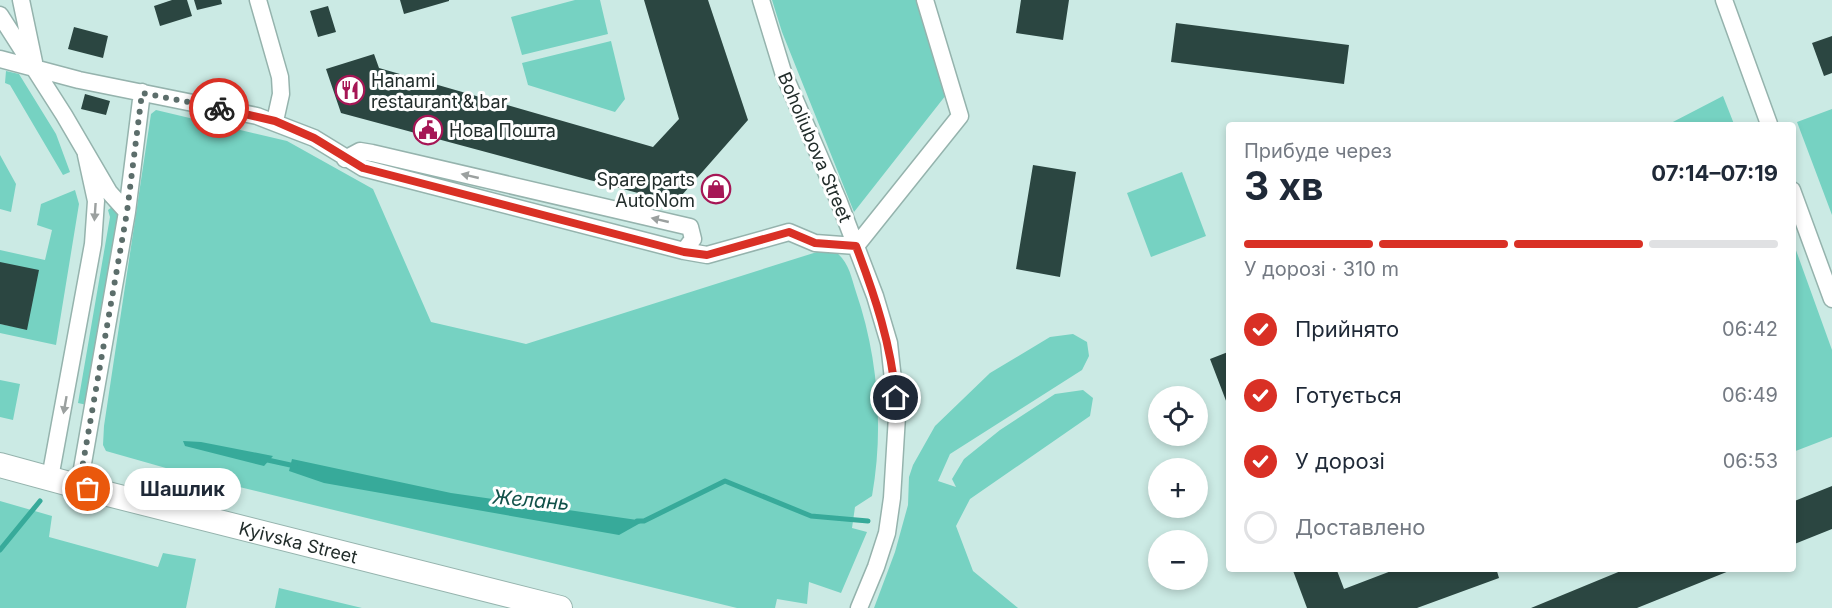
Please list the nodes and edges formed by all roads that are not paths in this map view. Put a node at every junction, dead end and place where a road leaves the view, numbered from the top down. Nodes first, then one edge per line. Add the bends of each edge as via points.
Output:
1 (19, 0) edge
2 (258, 0) edge
3 (761, 0) edge
4 (925, 0) edge
5 (1724, 0) edge
6 (0, 7) edge
7 (0, 15) edge
8 (0, 59) edge
9 (35, 69) junction
10 (142, 93) junction
11 (275, 121) junction
12 (1768, 122) edge
13 (86, 155) junction
14 (345, 159) junction
15 (1796, 201) edge
16 (127, 212) junction
17 (856, 246) junction
18 (684, 252) junction
19 (1832, 298) edge
20 (0, 465) edge
21 (50, 478) junction
22 (79, 486) junction
23 (560, 608) edge
24 (859, 608) edge

1 - 6 street via 9,8
1 - 9 street
2 - 11 street via 280,77
3 - 17 street, Boholiubova Street via 783,72
4 - 17 street via 960,116
5 - 12 street
7 - 9 street
8 - 9 street
9 - 10 street
9 - 13 street
10 - 11 street
10 - 16 street
11 - 14 street via 314,138
13 - 16 street
13 -> 21 street via 96,201 93,244
14 - 18 street via 363,168
18 -> 14 street via 693,239 690,227 372,153 360,151
15 - 19 street
16 - 22 street
17 - 18 street via 815,243 789,232 707,255
17 - 24 street, Boholiubova Street via 889,343 897,416 887,533
20 - 21 main road, Kyivska Street
21 - 22 main road, Kyivska Street
22 - 23 main road, Kyivska Street

